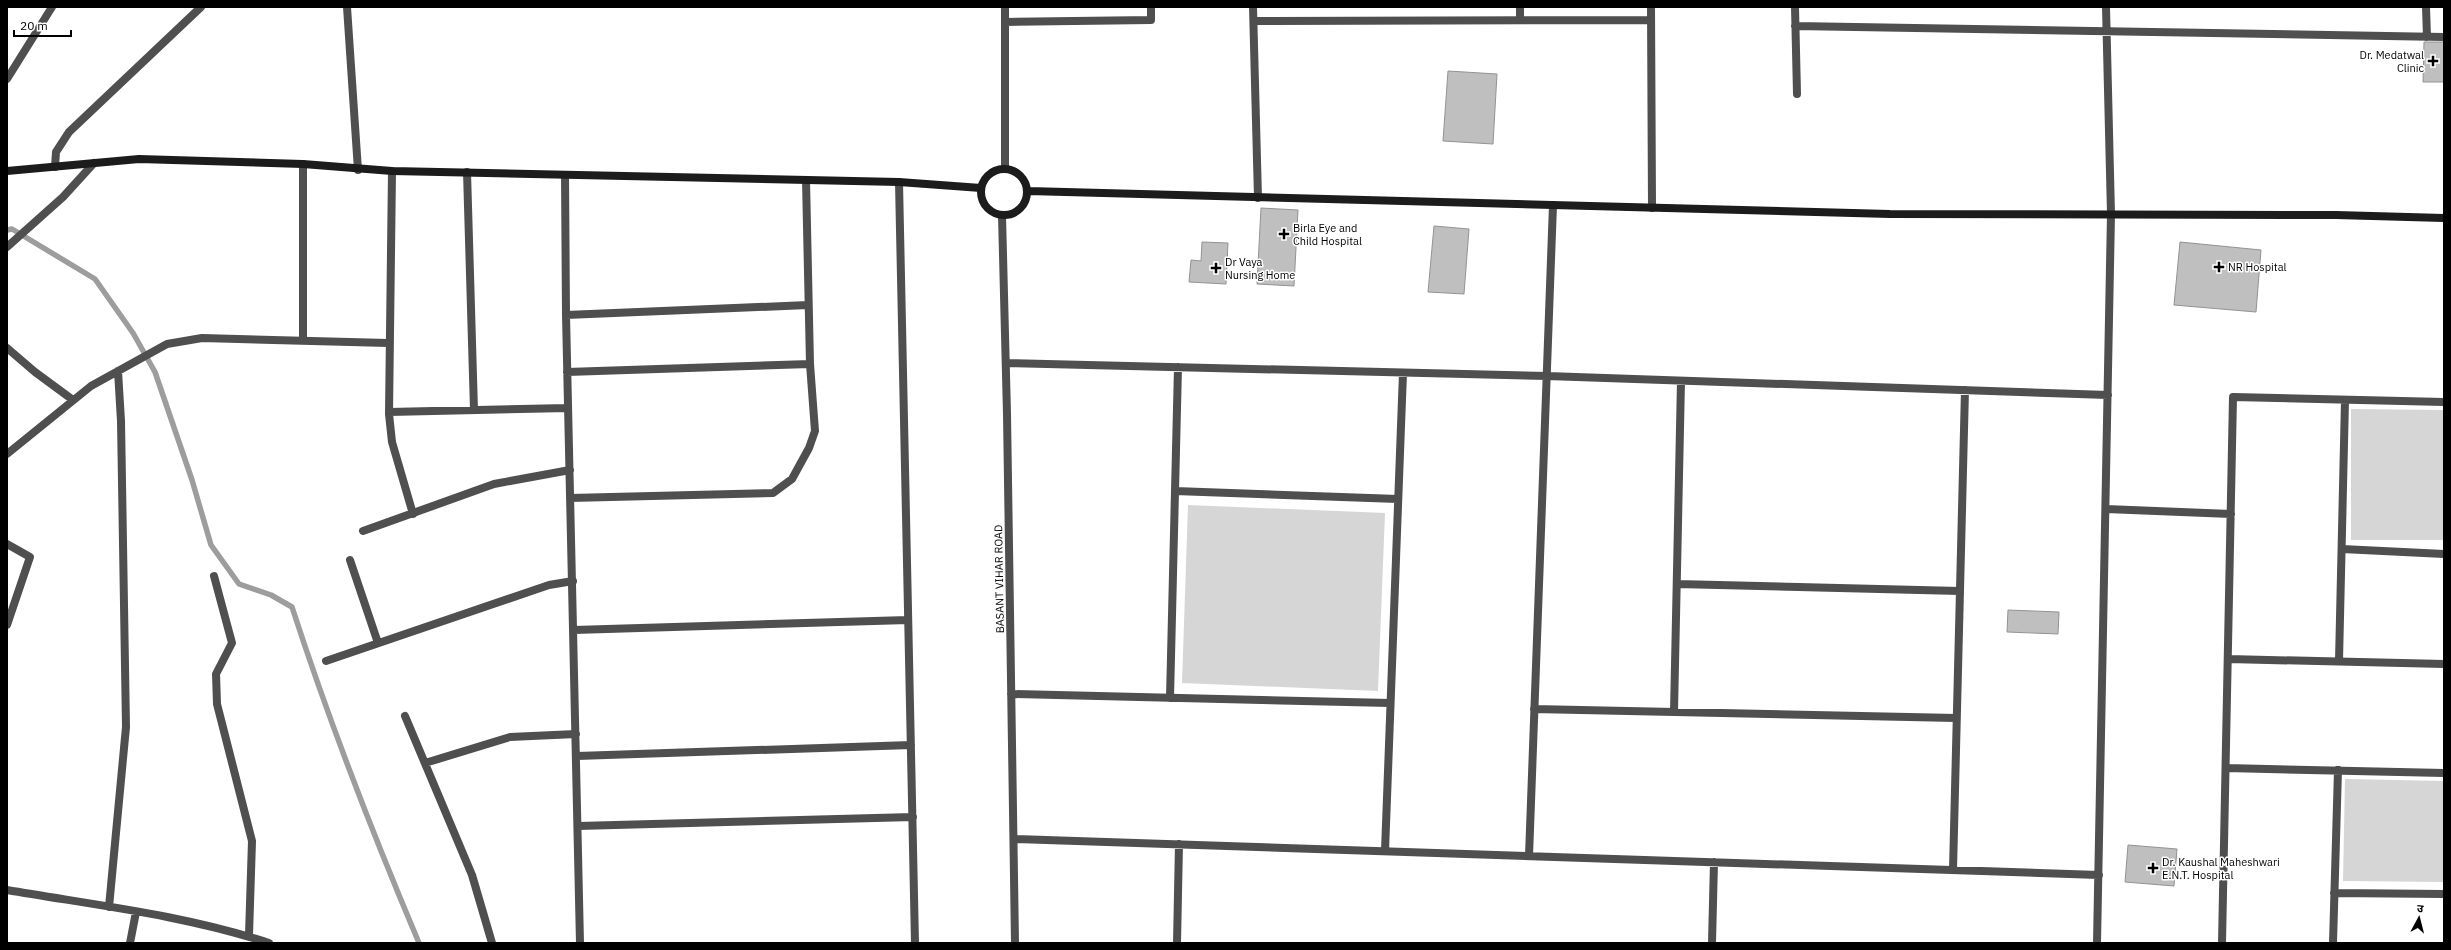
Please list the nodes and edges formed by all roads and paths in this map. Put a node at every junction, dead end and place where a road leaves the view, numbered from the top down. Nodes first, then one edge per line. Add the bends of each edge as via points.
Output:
1 (52, 7) edge
2 (201, 7) edge
3 (347, 7) edge
4 (1005, 7) edge
5 (1151, 7) edge
6 (1253, 7) edge
7 (1520, 7) edge
8 (1651, 7) edge
9 (1794, 7) edge
10 (2106, 7) edge
11 (2426, 7) edge
12 (1520, 20) junction
13 (1651, 20) junction
14 (1254, 21) junction
15 (1005, 22) junction
16 (1795, 26) junction
17 (2107, 32) junction
18 (2427, 37) junction
19 (2444, 37) edge
20 (7, 80) edge
21 (1797, 94) dead end
22 (94, 163) junction
23 (303, 164) junction
24 (55, 167) junction
25 (1005, 168) junction
26 (358, 170) junction
27 (7, 171) edge
28 (392, 172) junction
29 (467, 172) junction
30 (565, 175) junction
31 (806, 180) junction
32 (899, 182) junction
33 (981, 188) junction
34 (1028, 191) junction
35 (1258, 198) junction
36 (1554, 205) junction
37 (1652, 208) junction
38 (2111, 214) junction
39 (1002, 215) junction
40 (2444, 218) edge
41 (7, 247) edge
42 (808, 305) junction
43 (566, 315) junction
44 (303, 340) junction
45 (388, 343) junction
46 (7, 348) edge
47 (1006, 363) junction
48 (810, 364) junction
49 (1178, 367) junction
50 (118, 371) junction
51 (567, 372) junction
52 (1403, 373) junction
53 (1547, 376) junction
54 (1681, 381) junction
55 (1965, 390) junction
56 (2108, 394) junction
57 (74, 400) junction
58 (2345, 400) junction
59 (2444, 402) edge
60 (568, 408) junction
61 (474, 410) junction
62 (389, 412) junction
63 (7, 454) edge
64 (570, 470) junction
65 (1175, 491) junction
66 (570, 498) junction
67 (1398, 499) junction
68 (2106, 509) junction
69 (413, 514) junction
70 (2231, 514) junction
71 (363, 531) dead end
72 (7, 544) edge
73 (2342, 549) junction
74 (2444, 554) edge
75 (350, 560) dead end
76 (214, 576) dead end
77 (573, 580) junction
78 (1676, 584) junction
79 (1960, 590) junction
80 (908, 620) junction
81 (7, 625) edge
82 (574, 630) junction
83 (378, 643) junction
84 (2228, 659) junction
85 (326, 661) dead end
86 (2339, 661) junction
87 (2444, 664) edge
88 (1011, 694) junction
89 (1170, 698) junction
90 (1390, 703) junction
91 (1534, 709) junction
92 (1674, 712) junction
93 (405, 716) dead end
94 (1956, 718) junction
95 (576, 734) junction
96 (911, 746) junction
97 (576, 756) junction
98 (425, 763) junction
99 (2226, 768) junction
100 (2338, 770) junction
101 (2444, 773) edge
102 (912, 817) junction
103 (578, 826) junction
104 (1014, 839) junction
105 (1179, 844) junction
106 (1385, 851) junction
107 (1529, 856) junction
108 (1714, 862) junction
109 (1953, 870) junction
110 (2099, 875) junction
111 (7, 890) edge
112 (2334, 893) junction
113 (2444, 894) edge
114 (109, 907) junction
115 (136, 912) junction
116 (250, 935) junction
117 (130, 943) edge
118 (267, 943) edge
119 (492, 943) edge
120 (580, 943) edge
121 (915, 943) edge
122 (1015, 943) edge
123 (1177, 943) edge
124 (1712, 943) edge
125 (2097, 943) edge
126 (2222, 943) edge
127 (2333, 943) edge

1 - 20 street
2 - 24 street via 69,132 56,152
3 - 26 street
4 - 15 street
5 - 15 street via 1151,20
6 - 14 street
7 - 12 street
8 - 13 street
9 - 16 street
10 - 17 street
11 - 18 street
12 - 13 street
12 - 14 street
13 - 37 street
14 - 35 street
15 - 25 street
16 - 17 street
16 - 21 street
17 - 18 street
17 - 38 street
18 - 19 street
22 - 23 street via 138,159
22 - 24 street
22 - 41 street via 63,197
23 - 26 street
23 - 44 street
24 - 27 street
25 - 33 street via 988,174
25 - 34 street via 1020,175
26 - 28 street
28 - 29 street
28 - 45 street
29 - 30 street
29 - 61 street
30 - 31 street
30 - 43 street
31 - 32 street
31 - 42 street
32 - 33 street
32 - 80 street
33 - 39 street via 981,196 986,207
34 - 35 street
34 - 39 street via 1019,210
35 - 36 street
36 - 37 street
36 - 53 street
37 - 38 street via 1890,214
38 - 40 street
38 - 56 street
39 - 47 street, BASANT VIHAR ROAD
42 - 43 street
42 - 48 street
43 - 51 street
44 - 45 street
44 - 50 street via 202,338 167,344
45 - 62 street
46 - 57 street
47 - 49 street
47 - 88 street, BASANT VIHAR ROAD
48 - 51 street
48 - 66 street via 816,431 792,479 773,493
49 - 52 street
49 - 65 street
50 - 57 street via 91,386
50 - 114 street via 126,728
51 - 60 street
52 - 53 street
52 - 67 street
53 - 54 street
53 - 91 street
54 - 55 street
54 - 78 street
55 - 56 street
55 - 79 street
56 - 68 street
57 - 63 street
58 - 59 street
58 - 70 street via 2233,397
58 - 73 street
60 - 61 street
60 - 64 street
61 - 62 street
62 - 69 street via 392,442
64 - 66 street
64 - 69 street via 494,484
65 - 67 street
65 - 89 street
66 - 77 street
67 - 90 street
68 - 70 street
68 - 110 street
69 - 71 street
70 - 84 street
72 - 81 street via 30,557
73 - 74 street
73 - 86 street
75 - 83 street
76 - 116 street via 232,643 216,674 217,704 252,841
77 - 82 street
77 - 83 street via 549,585
78 - 79 street
78 - 92 street
79 - 94 street
80 - 82 street
80 - 96 street
82 - 95 street
83 - 85 street
84 - 86 street
84 - 99 street
86 - 87 street
88 - 89 street
88 - 104 street, BASANT VIHAR ROAD
89 - 90 street
90 - 106 street
91 - 92 street
91 - 107 street
92 - 94 street
93 - 98 street
94 - 109 street
95 - 97 street
95 - 98 street via 510,737
96 - 97 street
96 - 102 street
97 - 103 street
98 - 119 street via 472,875
99 - 100 street
99 - 126 street
100 - 101 street
100 - 112 street
102 - 103 street
102 - 121 street
103 - 120 street
104 - 105 street
104 - 122 street, BASANT VIHAR ROAD
105 - 106 street
105 - 123 street
106 - 107 street
107 - 108 street
108 - 109 street
108 - 124 street
109 - 110 street
110 - 125 street
111 - 114 street
112 - 113 street
112 - 127 street
114 - 115 street
115 - 116 street
115 - 117 street
116 - 118 street

